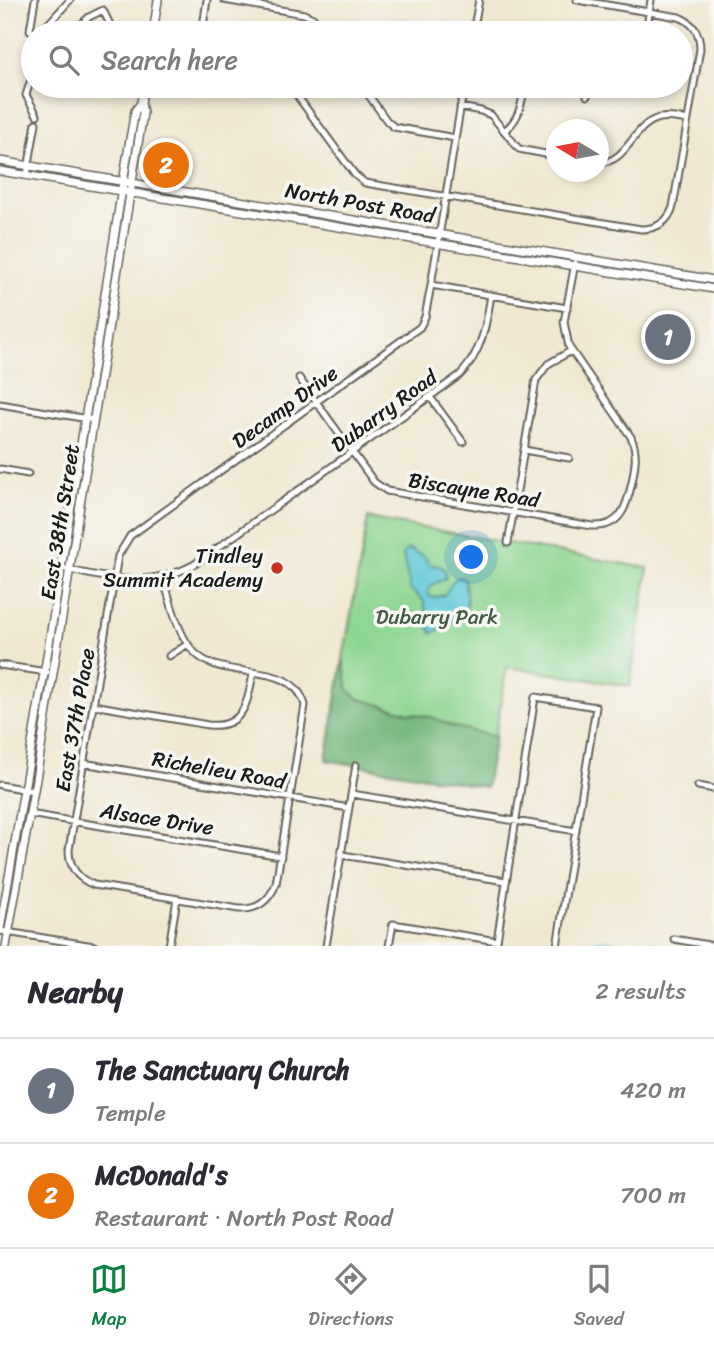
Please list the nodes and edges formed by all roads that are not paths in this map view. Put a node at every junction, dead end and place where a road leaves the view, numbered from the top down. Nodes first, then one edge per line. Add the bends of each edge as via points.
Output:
1 (34, 0) edge
2 (70, 0) edge
3 (158, 0) edge
4 (207, 0) edge
5 (224, 0) edge
6 (479, 0) edge
7 (577, 0) edge
8 (652, 0) edge
9 (649, 12) junction
10 (31, 21) edge
11 (51, 21) edge
12 (84, 21) edge
13 (108, 21) edge
14 (155, 21) edge
15 (204, 21) edge
16 (315, 21) edge
17 (475, 21) edge
18 (648, 21) edge
19 (685, 21) edge
20 (693, 26) edge
21 (693, 90) edge
22 (28, 98) edge
23 (142, 98) edge
24 (299, 98) edge
25 (371, 98) edge
26 (462, 98) edge
27 (523, 98) edge
28 (692, 98) edge
29 (460, 107) junction
30 (37, 115) dead end
31 (688, 120) junction
32 (36, 123) dead end
33 (504, 131) junction
34 (455, 138) junction
35 (546, 154) edge
36 (0, 161) edge
37 (609, 162) edge
38 (27, 170) junction
39 (0, 171) edge
40 (127, 186) junction
41 (446, 197) junction
42 (439, 239) junction
43 (575, 261) junction
44 (714, 280) edge
45 (431, 285) junction
46 (714, 289) edge
47 (491, 295) junction
48 (567, 308) junction
49 (571, 351) junction
50 (299, 377) dead end
51 (430, 397) junction
52 (317, 403) junction
53 (0, 404) edge
54 (89, 419) junction
55 (463, 442) dead end
56 (524, 450) junction
57 (353, 453) junction
58 (569, 458) dead end
59 (0, 469) edge
60 (29, 474) dead end
61 (513, 512) junction
62 (508, 543) dead end
63 (65, 569) junction
64 (115, 578) junction
65 (163, 578) junction
66 (188, 644) junction
67 (169, 656) dead end
68 (0, 665) edge
69 (49, 672) junction
70 (253, 673) junction
71 (93, 705) junction
72 (83, 763) junction
73 (356, 765) dead end
74 (0, 785) edge
75 (698, 786) dead end
76 (24, 789) junction
77 (714, 789) edge
78 (34, 791) junction
79 (352, 794) junction
80 (290, 798) junction
81 (349, 808) junction
82 (29, 814) junction
83 (74, 821) junction
84 (516, 821) junction
85 (576, 831) junction
86 (341, 855) junction
87 (281, 856) junction
88 (506, 881) junction
89 (177, 899) junction
90 (3, 931) edge
91 (50, 939) junction
92 (674, 939) dead end
93 (6, 946) edge
94 (49, 946) edge
95 (94, 946) edge
96 (169, 946) edge
97 (326, 946) edge
98 (389, 946) edge
99 (557, 946) edge
100 (714, 946) edge

1 - 10 street
2 - 11 street
3 - 14 main road
4 - 15 street
5 - 16 street via 303,13
6 - 17 street
7 - 9 street
8 - 9 street
9 - 18 street
9 - 19 street
12 - 13 street via 103,10
20 - 21 street via 700,38
22 - 30 street
23 - 40 main road, East 38th Street via 143,113
24 - 41 street via 359,180
25 - 34 street via 387,121 398,128
26 - 29 street, Decamp Drive
27 - 33 street via 519,115
28 - 31 street
29 - 33 street via 487,113
29 - 34 street, Decamp Drive
31 - 37 street via 668,117 653,121
31 - 41 street via 670,215 644,229
32 - 38 street
33 - 35 street via 519,149
34 - 41 street, Decamp Drive
36 - 38 main road, North Post Road
38 - 39 main road, North Post Road
38 - 40 main road, North Post Road
40 - 42 main road, North Post Road
40 - 54 main road, East 38th Street
41 - 42 street, Decamp Drive
42 - 43 main road, North Post Road
42 - 45 street, Decamp Drive
43 - 44 main road, North Post Road
43 - 46 main road, North Post Road
43 - 48 street
45 - 47 street
45 - 52 street, Decamp Drive via 425,317 416,332
47 - 48 street
47 - 51 street, Dubarry Road via 485,331 474,358
48 - 49 street via 564,329
49 - 56 street via 548,364 537,378
49 - 61 street, Biscayne Road via 635,447 628,503 614,521 601,526
50 - 52 street, Biscayne Road
51 - 55 street
51 - 57 street, Dubarry Road
52 - 57 street, Biscayne Road
52 - 64 street, Decamp Drive via 130,537 121,550
53 - 54 street
54 - 63 main road, East 38th Street
56 - 58 street
56 - 61 street
57 - 61 street, Biscayne Road via 374,482 387,491
57 - 65 street, Dubarry Road via 195,564
59 - 60 street
61 - 62 street
63 - 64 street, Dubarry Road
63 - 69 main road, East 38th Street
64 - 65 street, Dubarry Road
64 - 71 street, East 37th Place
65 - 66 street
66 - 67 street
66 - 70 street via 211,664
68 - 69 street
69 - 76 main road, East 38th Street
69 - 78 main road, East 38th Street
70 - 71 street via 244,709 221,725
70 - 80 street via 286,680 302,696 305,711
71 - 72 street, East 37th Place
72 - 80 street, Richelieu Road
72 - 83 street, East 37th Place
73 - 79 street
74 - 76 street
75 - 77 street
76 - 78 street
76 - 90 main road, East 38th Street
78 - 82 main road, East 38th Street
79 - 81 street
79 - 84 street
80 - 81 street, Richelieu Road
80 - 87 street
81 - 86 street
82 - 83 street, Alsace Drive
82 - 90 main road, East 38th Street
83 - 87 street, Alsace Drive
83 - 89 street, East 37th Place via 68,853 80,878 94,885
84 - 85 street
84 - 85 street via 535,697 596,707
84 - 88 street
85 - 99 street
86 - 88 street
86 - 97 street
87 - 89 street via 276,884 266,901 253,908
88 - 98 street via 497,941 393,925
89 - 96 street
90 - 91 street
90 - 93 main road, East 38th Street
91 - 94 street
91 - 95 street
92 - 100 street

